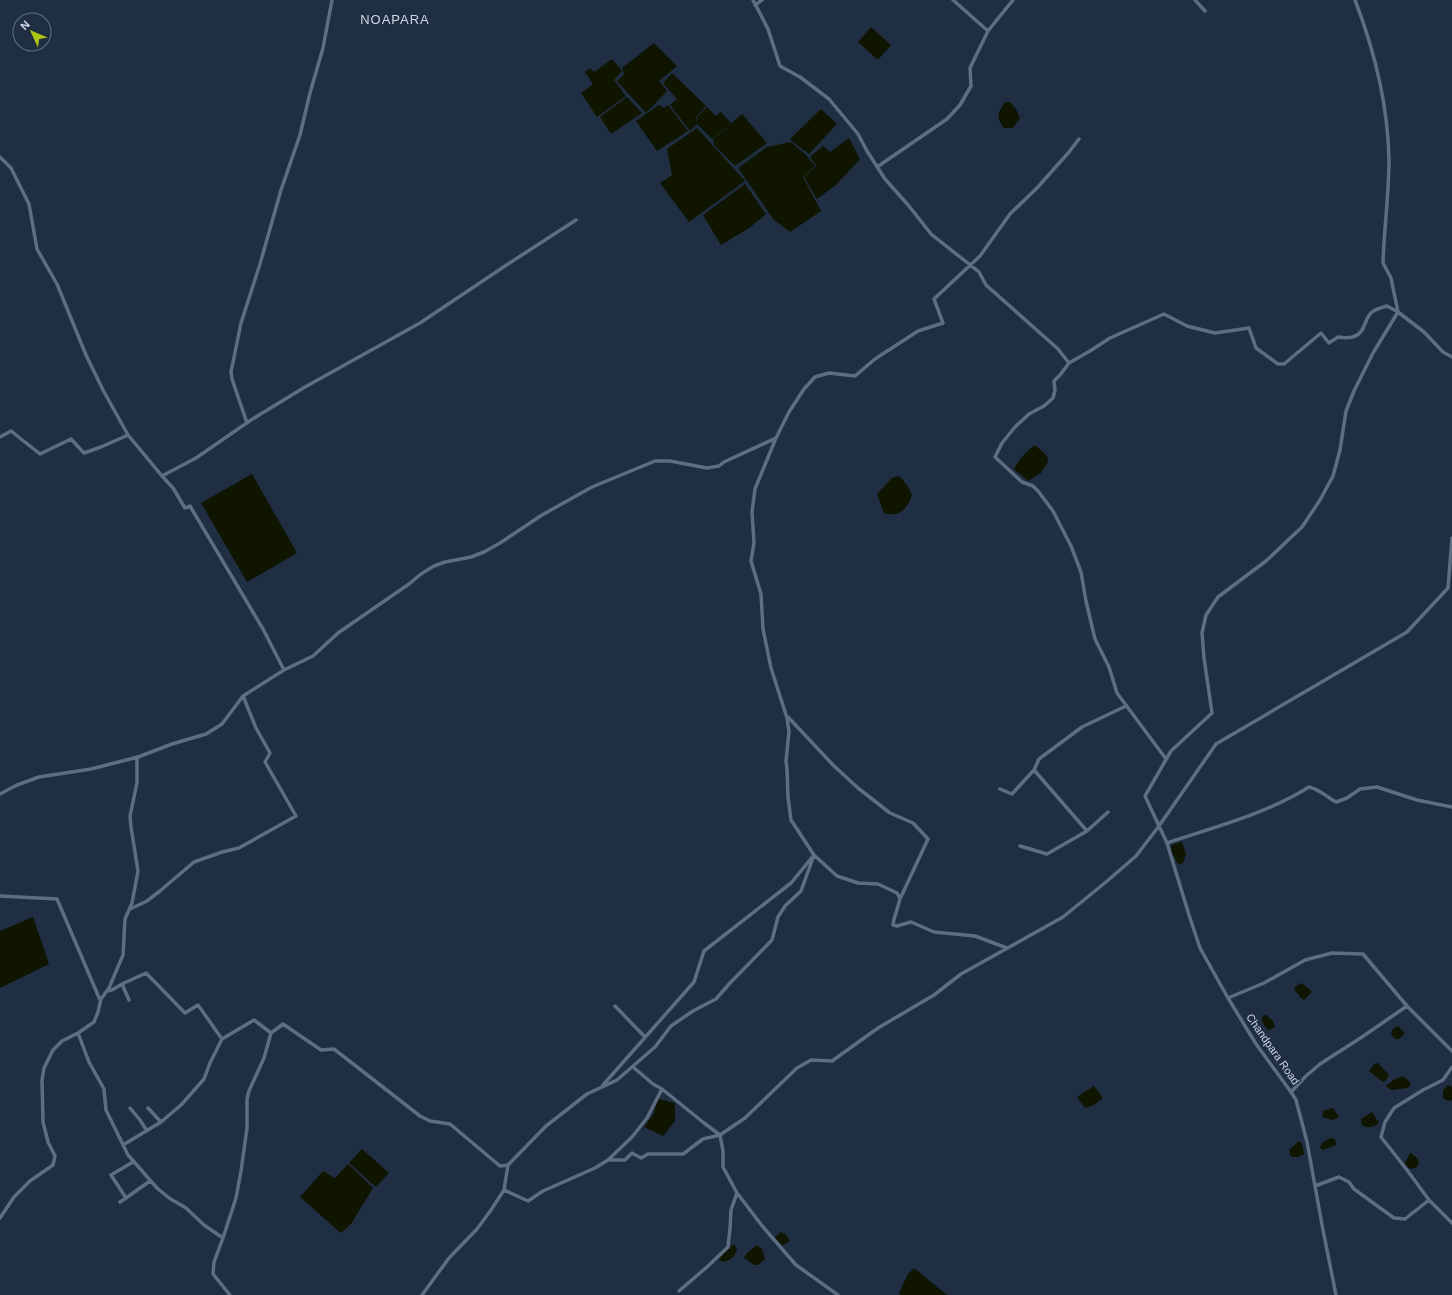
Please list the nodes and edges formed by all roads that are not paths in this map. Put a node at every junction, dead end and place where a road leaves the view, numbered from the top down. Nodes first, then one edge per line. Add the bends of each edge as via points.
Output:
1 (332, 0) edge
2 (753, 0) edge
3 (762, 0) edge
4 (953, 0) edge
5 (1013, 0) edge
6 (1195, 0) edge
7 (1355, 0) edge
8 (756, 5) junction
9 (1205, 11) dead end
10 (988, 32) junction
11 (1079, 139) dead end
12 (0, 157) edge
13 (876, 167) junction
14 (576, 220) dead end
15 (971, 265) junction
16 (1398, 312) junction
17 (1452, 357) edge
18 (1069, 363) junction
19 (247, 423) junction
20 (128, 435) junction
21 (0, 437) edge
22 (776, 438) junction
23 (162, 476) junction
24 (1452, 538) edge
25 (284, 670) junction
26 (243, 696) junction
27 (1126, 706) junction
28 (787, 717) junction
29 (137, 757) junction
30 (1166, 759) junction
31 (1034, 770) junction
32 (1000, 789) dead end
33 (0, 794) edge
34 (1452, 807) edge
35 (1108, 812) dead end
36 (1159, 826) junction
37 (1087, 831) junction
38 (1168, 843) junction
39 (1020, 846) dead end
40 (814, 855) junction
41 (0, 896) edge
42 (900, 899) junction
43 (130, 909) junction
44 (1007, 948) junction
45 (122, 984) junction
46 (107, 991) junction
47 (1228, 998) junction
48 (129, 1000) dead end
49 (100, 1001) junction
50 (615, 1006) dead end
51 (1406, 1006) junction
52 (78, 1033) junction
53 (271, 1033) junction
54 (645, 1037) junction
55 (222, 1039) junction
56 (1452, 1051) edge
57 (633, 1066) junction
58 (1452, 1067) edge
59 (603, 1085) dead end
60 (662, 1089) junction
61 (1292, 1092) junction
62 (130, 1108) dead end
63 (148, 1108) dead end
64 (160, 1122) junction
65 (147, 1130) junction
66 (720, 1134) junction
67 (123, 1145) junction
68 (608, 1160) junction
69 (133, 1162) junction
70 (508, 1165) junction
71 (150, 1181) junction
72 (1315, 1186) junction
73 (504, 1190) junction
74 (737, 1192) junction
75 (126, 1198) junction
76 (1429, 1200) junction
77 (120, 1202) dead end
78 (0, 1218) edge
79 (1452, 1223) edge
80 (224, 1238) junction
81 (679, 1291) dead end
82 (230, 1295) edge
83 (422, 1295) edge
84 (838, 1295) edge
85 (1336, 1295) edge

1 - 19 street via 323,48 300,136 237,339 231,372
2 - 8 street
3 - 8 street
4 - 10 street
5 - 10 street
6 - 9 street
7 - 16 street via 1367,32 1385,108 1388,160 1383,263 1391,278
8 - 13 street via 768,29 780,66 800,77 829,99 858,134
10 - 13 street via 970,68 971,86 960,105 947,119
11 - 15 street via 1037,188 1010,214
12 - 20 street via 11,168 29,204 38,249 57,284 86,355
13 - 15 street via 931,234
14 - 19 street via 420,323 305,387
15 - 18 street via 979,272 986,285 1058,349
15 - 22 street via 934,298 943,322 918,331 875,359 855,376 830,373 814,377 789,412
16 - 17 street
16 - 18 street via 1387,306 1374,311 1366,320 1361,333 1347,339 1338,337 1329,343 1321,333 1284,364 1278,364 1256,348 1248,328 1215,333 1187,326 1164,314 1110,338
16 - 30 street via 1354,390 1346,411 1333,476 1320,500 1302,527 1266,561 1218,597 1206,614 1202,639 1212,713 1177,744
18 - 27 street via 1054,381 1053,398 1015,427 995,457 1022,482 1033,486 1053,511 1081,572 1095,639 1109,667 1117,693
19 - 23 street via 196,458
20 - 21 street via 84,453 71,439 40,454 11,431
20 - 23 street
22 - 25 street via 719,466 707,468 670,461 655,461 592,487 484,552 445,562 427,570 338,633 313,656
22 - 28 street via 754,489 754,543 751,561 761,594 763,629 771,668
23 - 25 street via 185,508 190,506
24 - 36 street via 1448,588 1407,632 1216,744
25 - 26 street
26 - 29 street via 222,724 206,734
26 - 43 street via 270,753 265,762 296,816 239,848 194,862 147,901
27 - 30 street
27 - 31 street via 1082,728 1039,759
28 - 40 street via 789,732 786,761 791,820
28 - 42 street via 858,788 890,813 913,823 928,839
29 - 33 street via 91,769 39,777
29 - 43 street via 137,783 130,827 138,871
30 - 36 street, Chandpara Road via 1146,796
31 - 32 street via 1012,794
31 - 37 street
34 - 38 street via 1417,800 1377,787 1360,790 1336,802 1315,788 1309,788 1289,800 1212,830
35 - 37 street
36 - 38 street, Chandpara Road
36 - 44 street via 1136,856 1063,917
37 - 39 street via 1047,854
38 - 47 street, Chandpara Road via 1200,948
40 - 42 street via 837,876 858,884 878,884 897,893
40 - 54 street via 791,883 704,951 694,982
40 - 57 street via 801,891 785,906 778,917 772,940 716,999 671,1026 655,1047
41 - 49 street via 57,899
42 - 44 street via 892,925 911,922 934,932 975,936
43 - 46 street via 125,919 123,955
44 - 66 street via 961,974 934,995 878,1028 832,1061 811,1060 797,1068 745,1118
45 - 46 street
45 - 48 street
45 - 55 street via 146,973 185,1013 198,1005
46 - 49 street
47 - 51 street via 1264,983 1305,960 1332,953 1363,954
47 - 61 street, Chandpara Road via 1256,1044
49 - 52 street via 94,1022
50 - 54 street
51 - 56 street
51 - 61 street via 1320,1064
52 - 67 street via 89,1062 104,1089 106,1110
52 - 78 street via 62,1041 44,1068 43,1122 55,1156 53,1164 14,1197
53 - 55 street via 254,1020
53 - 70 street via 283,1024 320,1050 334,1049 420,1116 430,1121 450,1124 500,1166
53 - 80 street via 247,1099 247,1128 241,1171
54 - 59 street
55 - 64 street via 204,1079 181,1105
57 - 60 street
57 - 70 street via 617,1080 587,1094 552,1122
58 - 76 street via 1443,1080 1394,1108 1385,1122 1381,1138
60 - 66 street
60 - 68 street via 648,1118
61 - 72 street, Chandpara Road via 1307,1142
62 - 65 street
63 - 64 street
64 - 65 street
65 - 67 street
66 - 68 street via 703,1139 683,1154 648,1154 641,1158 632,1153 625,1160
66 - 74 street via 723,1167
67 - 69 street
68 - 73 street via 543,1191 528,1201
69 - 71 street
69 - 75 street via 112,1175
70 - 73 street
71 - 75 street
71 - 80 street
72 - 76 street via 1339,1177 1394,1218 1405,1219
72 - 85 street, Chandpara Road
73 - 83 street via 477,1229 449,1258
74 - 81 street via 730,1210 728,1247
74 - 84 street via 796,1265
75 - 77 street
76 - 79 street
80 - 82 street via 214,1262 213,1274

